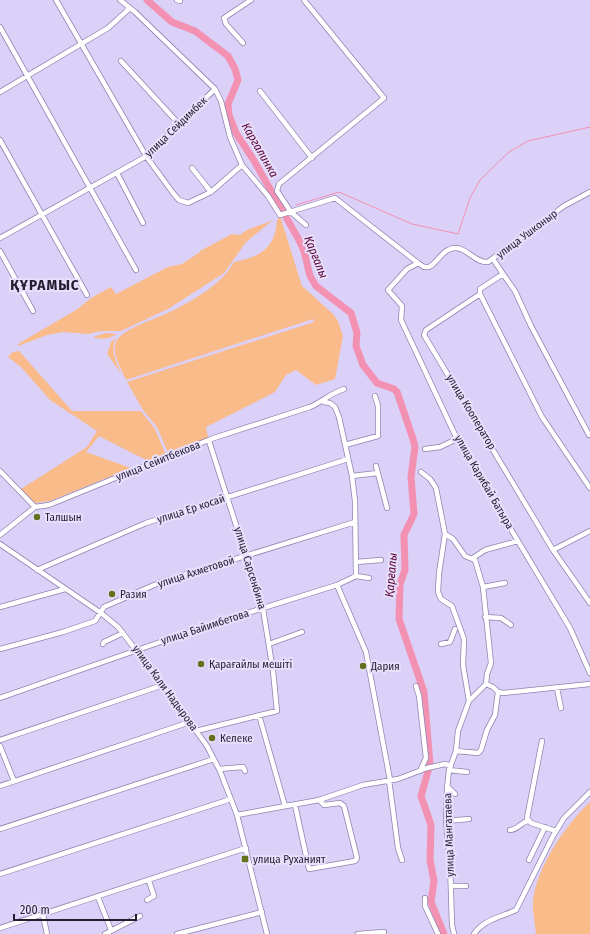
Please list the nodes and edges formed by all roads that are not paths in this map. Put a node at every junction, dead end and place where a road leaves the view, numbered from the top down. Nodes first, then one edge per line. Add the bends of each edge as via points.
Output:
1 (56, 0) edge
2 (120, 0) edge
3 (251, 0) edge
4 (304, 0) edge
5 (130, 8) junction
6 (0, 26) edge
7 (243, 43) dead end
8 (81, 44) junction
9 (121, 61) dead end
10 (28, 76) junction
11 (215, 89) junction
12 (260, 91) dead end
13 (0, 92) edge
14 (179, 124) junction
15 (0, 140) edge
16 (146, 156) junction
17 (312, 158) junction
18 (242, 166) junction
19 (192, 168) dead end
20 (117, 173) junction
21 (91, 188) junction
22 (211, 192) junction
23 (590, 192) edge
24 (291, 212) junction
25 (42, 215) junction
26 (143, 223) dead end
27 (306, 225) dead end
28 (0, 238) edge
29 (0, 251) edge
30 (493, 260) junction
31 (418, 263) junction
32 (136, 270) dead end
33 (503, 274) junction
34 (480, 294) junction
35 (87, 295) dead end
36 (33, 311) dead end
37 (344, 389) dead end
38 (375, 396) dead end
39 (324, 402) junction
40 (589, 435) edge
41 (457, 439) junction
42 (209, 441) junction
43 (345, 445) junction
44 (425, 449) dead end
45 (348, 459) junction
46 (376, 466) dead end
47 (0, 471) edge
48 (421, 472) dead end
49 (378, 473) junction
50 (352, 476) junction
51 (590, 488) edge
52 (228, 497) junction
53 (35, 507) junction
54 (387, 508) dead end
55 (355, 522) junction
56 (590, 531) edge
57 (445, 534) junction
58 (0, 535) edge
59 (518, 541) junction
60 (0, 545) edge
61 (554, 550) junction
62 (247, 555) junction
63 (473, 558) junction
64 (381, 560) dead end
65 (356, 562) junction
66 (37, 570) junction
67 (356, 576) junction
68 (369, 578) dead end
69 (504, 583) dead end
70 (337, 585) junction
71 (483, 587) junction
72 (65, 589) junction
73 (588, 597) edge
74 (590, 603) edge
75 (0, 607) edge
76 (263, 608) junction
77 (101, 613) junction
78 (485, 617) junction
79 (511, 625) dead end
80 (455, 629) junction
81 (302, 632) dead end
82 (124, 633) junction
83 (103, 644) dead end
84 (269, 644) junction
85 (441, 644) dead end
86 (0, 649) edge
87 (137, 649) junction
88 (590, 673) edge
89 (486, 684) junction
90 (590, 684) edge
91 (163, 685) junction
92 (416, 686) dead end
93 (557, 688) junction
94 (498, 692) junction
95 (0, 698) edge
96 (469, 701) junction
97 (561, 708) dead end
98 (259, 715) junction
99 (190, 722) junction
100 (196, 731) junction
101 (0, 740) edge
102 (542, 741) dead end
103 (0, 746) edge
104 (456, 751) junction
105 (214, 759) junction
106 (450, 768) junction
107 (219, 769) junction
108 (245, 771) dead end
109 (419, 772) junction
110 (467, 772) dead end
111 (390, 780) junction
112 (14, 781) junction
113 (0, 786) edge
114 (448, 786) junction
115 (590, 792) edge
116 (455, 794) dead end
117 (231, 799) junction
118 (319, 800) junction
119 (295, 805) junction
120 (285, 806) junction
121 (237, 815) junction
122 (469, 819) dead end
123 (446, 821) junction
124 (528, 821) junction
125 (545, 827) junction
126 (0, 829) edge
127 (510, 830) dead end
128 (556, 830) junction
129 (246, 848) junction
130 (402, 860) dead end
131 (529, 860) dead end
132 (0, 874) edge
133 (149, 881) junction
134 (451, 886) junction
135 (466, 886) dead end
136 (98, 897) junction
137 (425, 898) dead end
138 (147, 900) dead end
139 (262, 912) junction
140 (43, 915) junction
141 (140, 916) dead end
142 (0, 928) edge
143 (110, 930) junction
144 (384, 932) dead end
145 (47, 934) edge
146 (105, 934) edge
147 (177, 934) edge
148 (267, 934) edge
149 (358, 934) edge
150 (438, 934) edge
151 (454, 934) edge
152 (474, 934) edge

1 - 8 street
2 - 5 street, улица Сейдимбек
3 - 7 street via 224,18 226,24
4 - 17 street via 384,98
5 - 8 street via 108,28
5 - 11 street, улица Сейдимбек
6 - 10 street
8 - 10 street
8 - 16 street
9 - 14 street
10 - 13 street
10 - 21 street
11 - 14 street, улица Сейдимбек
11 - 18 street
12 - 17 street
14 - 16 street, улица Сейдимбек
15 - 25 street
16 - 20 street, улица Сейдимбек
16 - 22 street via 179,200 188,203
17 - 24 street via 277,188
18 - 22 street
18 - 24 street via 268,196 280,215
19 - 22 street
20 - 21 street, улица Сейдимбек
20 - 26 street
21 - 25 street, улица Сейдимбек
21 - 32 street
23 - 30 street, улица Ушконыр via 564,206
24 - 27 street
24 - 31 street via 332,198 340,201
25 - 28 street, улица Сейдимбек
25 - 35 street
29 - 36 street
30 - 31 street, улица Ушконыр via 484,262 461,249 452,248 429,268 424,268
30 - 33 street
31 - 41 street, улица Карибай Батыра via 407,269 388,290 402,306 401,320
33 - 34 street, улица Кооператор via 480,289
33 - 40 street
34 - 51 street via 542,417
34 - 61 street, улица Кооператор via 426,330 424,335
37 - 39 street, улица Сейитбекова via 335,392
38 - 43 street via 378,406 378,436
39 - 42 street, улица Сейитбекова
39 - 43 street via 335,408
41 - 44 street
41 - 59 street, улица Карибай Батыра
42 - 52 street, улица Сарсенбина
42 - 53 street, улица Сейитбекова via 49,505
43 - 45 street
45 - 50 street
45 - 52 street, улица Ер косай
46 - 49 street
47 - 53 street
48 - 57 street via 436,488
49 - 50 street
49 - 54 street
50 - 55 street
52 - 62 street, улица Сарсенбина
52 - 66 street, улица Ер косай via 146,523
53 - 58 street, улица Сейитбекова
55 - 62 street, улица Ахметовой
55 - 65 street
56 - 61 street
57 - 63 street via 453,539 465,556
57 - 80 street via 438,592 441,599 452,606
59 - 63 street via 485,550
59 - 88 street, улица Карибай Батыра via 570,628
60 - 66 street, улица Кали Надырова
61 - 73 street, улица Кооператор
62 - 76 street, улица Сарсенбина
62 - 77 street, улица Ахметовой via 161,582 104,607
63 - 71 street
64 - 65 street
65 - 67 street
66 - 72 street, улица Кали Надырова
67 - 68 street
67 - 70 street, улица Байимбетова
69 - 71 street
70 - 76 street, улица Байимбетова
70 - 111 street via 366,652
71 - 78 street
72 - 75 street
72 - 77 street, улица Кали Надырова
73 - 74 street, улица Кооператор
76 - 84 street, улица Сарсенбина
76 - 87 street, улица Байимбетова
77 - 82 street, улица Кали Надырова
77 - 86 street, улица Ахметовой via 95,621 87,624
78 - 79 street via 501,618
78 - 89 street via 491,663 486,674
80 - 85 street via 450,642
80 - 96 street via 464,639 464,671
81 - 84 street
82 - 83 street
82 - 87 street, улица Кали Надырова
84 - 98 street, улица Сарсенбина via 277,711
87 - 91 street, улица Кали Надырова
87 - 95 street, улица Байимбетова
89 - 94 street
89 - 96 street
90 - 93 street
91 - 99 street, улица Кали Надырова
91 - 101 street
92 - 109 street via 426,758
93 - 94 street via 513,693
93 - 97 street
94 - 104 street via 495,715 481,750 478,753
96 - 104 street, улица Мангатаева via 459,727
98 - 100 street, улица Сарсенбина
98 - 120 street
99 - 100 street, улица Кали Надырова
99 - 112 street
100 - 105 street, улица Кали Надырова
102 - 124 street
103 - 112 street
104 - 106 street, улица Мангатаева
105 - 107 street, улица Кали Надырова
105 - 126 street
106 - 109 street via 445,764
106 - 110 street
106 - 114 street, улица Мангатаева
107 - 108 street via 243,767
107 - 117 street, улица Кали Надырова
109 - 111 street
111 - 118 street via 363,785
111 - 130 street via 398,848
112 - 113 street
114 - 116 street
114 - 123 street, улица Мангатаева
115 - 128 street via 564,818
117 - 121 street, улица Кали Надырова
117 - 132 street
118 - 119 street
118 - 119 street via 324,805 340,803 344,806 357,858 355,861 309,869
119 - 120 street
120 - 121 street
121 - 129 street, улица Кали Надырова
122 - 123 street
123 - 134 street, улица Мангатаева
124 - 125 street
124 - 127 street
125 - 128 street
125 - 131 street
128 - 152 street via 516,910 486,923
129 - 133 street
129 - 139 street, улица Кали Надырова
133 - 136 street
133 - 138 street via 154,896
134 - 135 street
134 - 151 street, улица Мангатаева
136 - 140 street
136 - 143 street
137 - 150 street via 425,906
139 - 147 street
139 - 148 street, улица Кали Надырова
140 - 142 street
140 - 145 street
141 - 143 street
143 - 146 street
144 - 149 street

